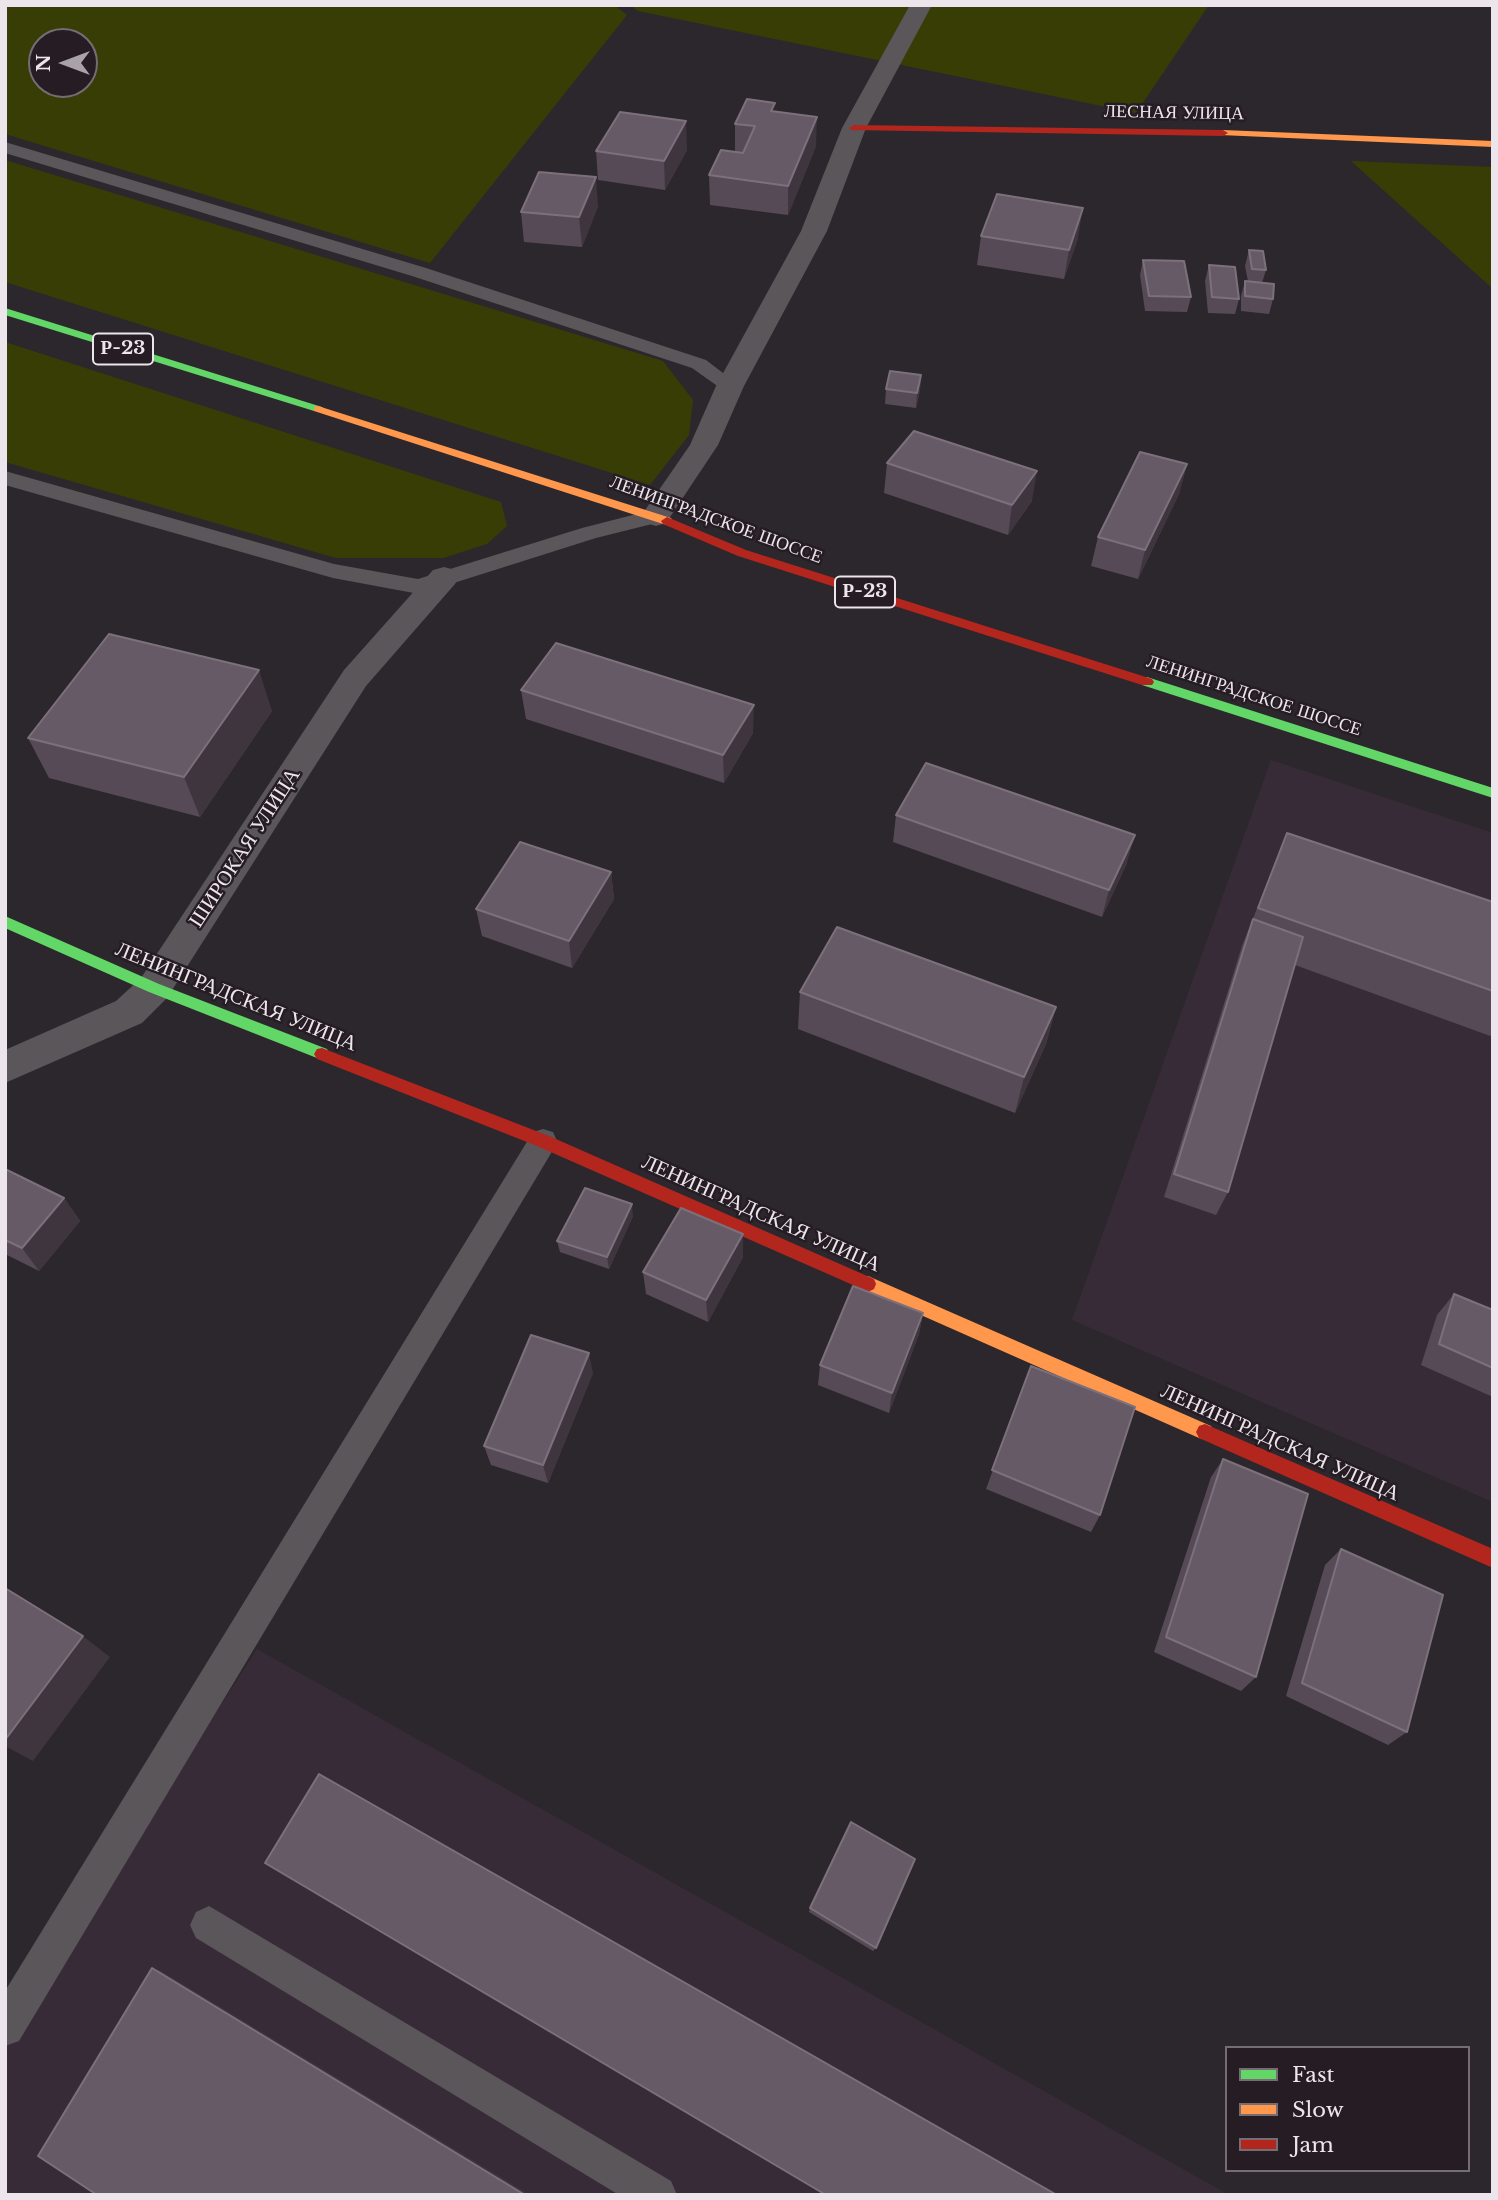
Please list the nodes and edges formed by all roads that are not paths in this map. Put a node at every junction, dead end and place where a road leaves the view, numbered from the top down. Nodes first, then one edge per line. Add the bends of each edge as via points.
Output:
1 (921, 5) edge
2 (854, 128) junction
3 (1493, 145) edge
4 (5, 147) edge
5 (5, 312) edge
6 (730, 386) junction
7 (5, 478) edge
8 (656, 516) junction
9 (444, 577) junction
10 (1493, 793) edge
11 (5, 922) edge
12 (154, 988) junction
13 (5, 1067) edge
14 (543, 1141) junction
15 (1493, 1559) edge
16 (209, 1925) dead end
17 (5, 2027) edge
18 (657, 2195) edge

1 - 2 street
2 - 3 main road, ЛЕСНАЯ УЛИЦА via 1258,134
2 - 6 street via 814,231
4 - 6 lane via 457,284 699,364
5 - 8 main road, ЛЕНИНГРАДСКОЕ ШОССЕ / Р-23
6 - 8 street via 704,445
7 - 9 lane via 333,571 419,587
8 - 9 lane
8 - 10 main road, ЛЕНИНГРАДСКОЕ ШОССЕ / Р-23 via 742,553
9 - 12 street, ШИРОКАЯ УЛИЦА via 355,678
11 - 12 main road, ЛЕНИНГРАДСКАЯ УЛИЦА
12 - 13 street, ШИРОКАЯ УЛИЦА via 128,1012
12 - 14 main road, ЛЕНИНГРАДСКАЯ УЛИЦА
14 - 15 main road, ЛЕНИНГРАДСКАЯ УЛИЦА
14 - 17 lane
16 - 18 lane

